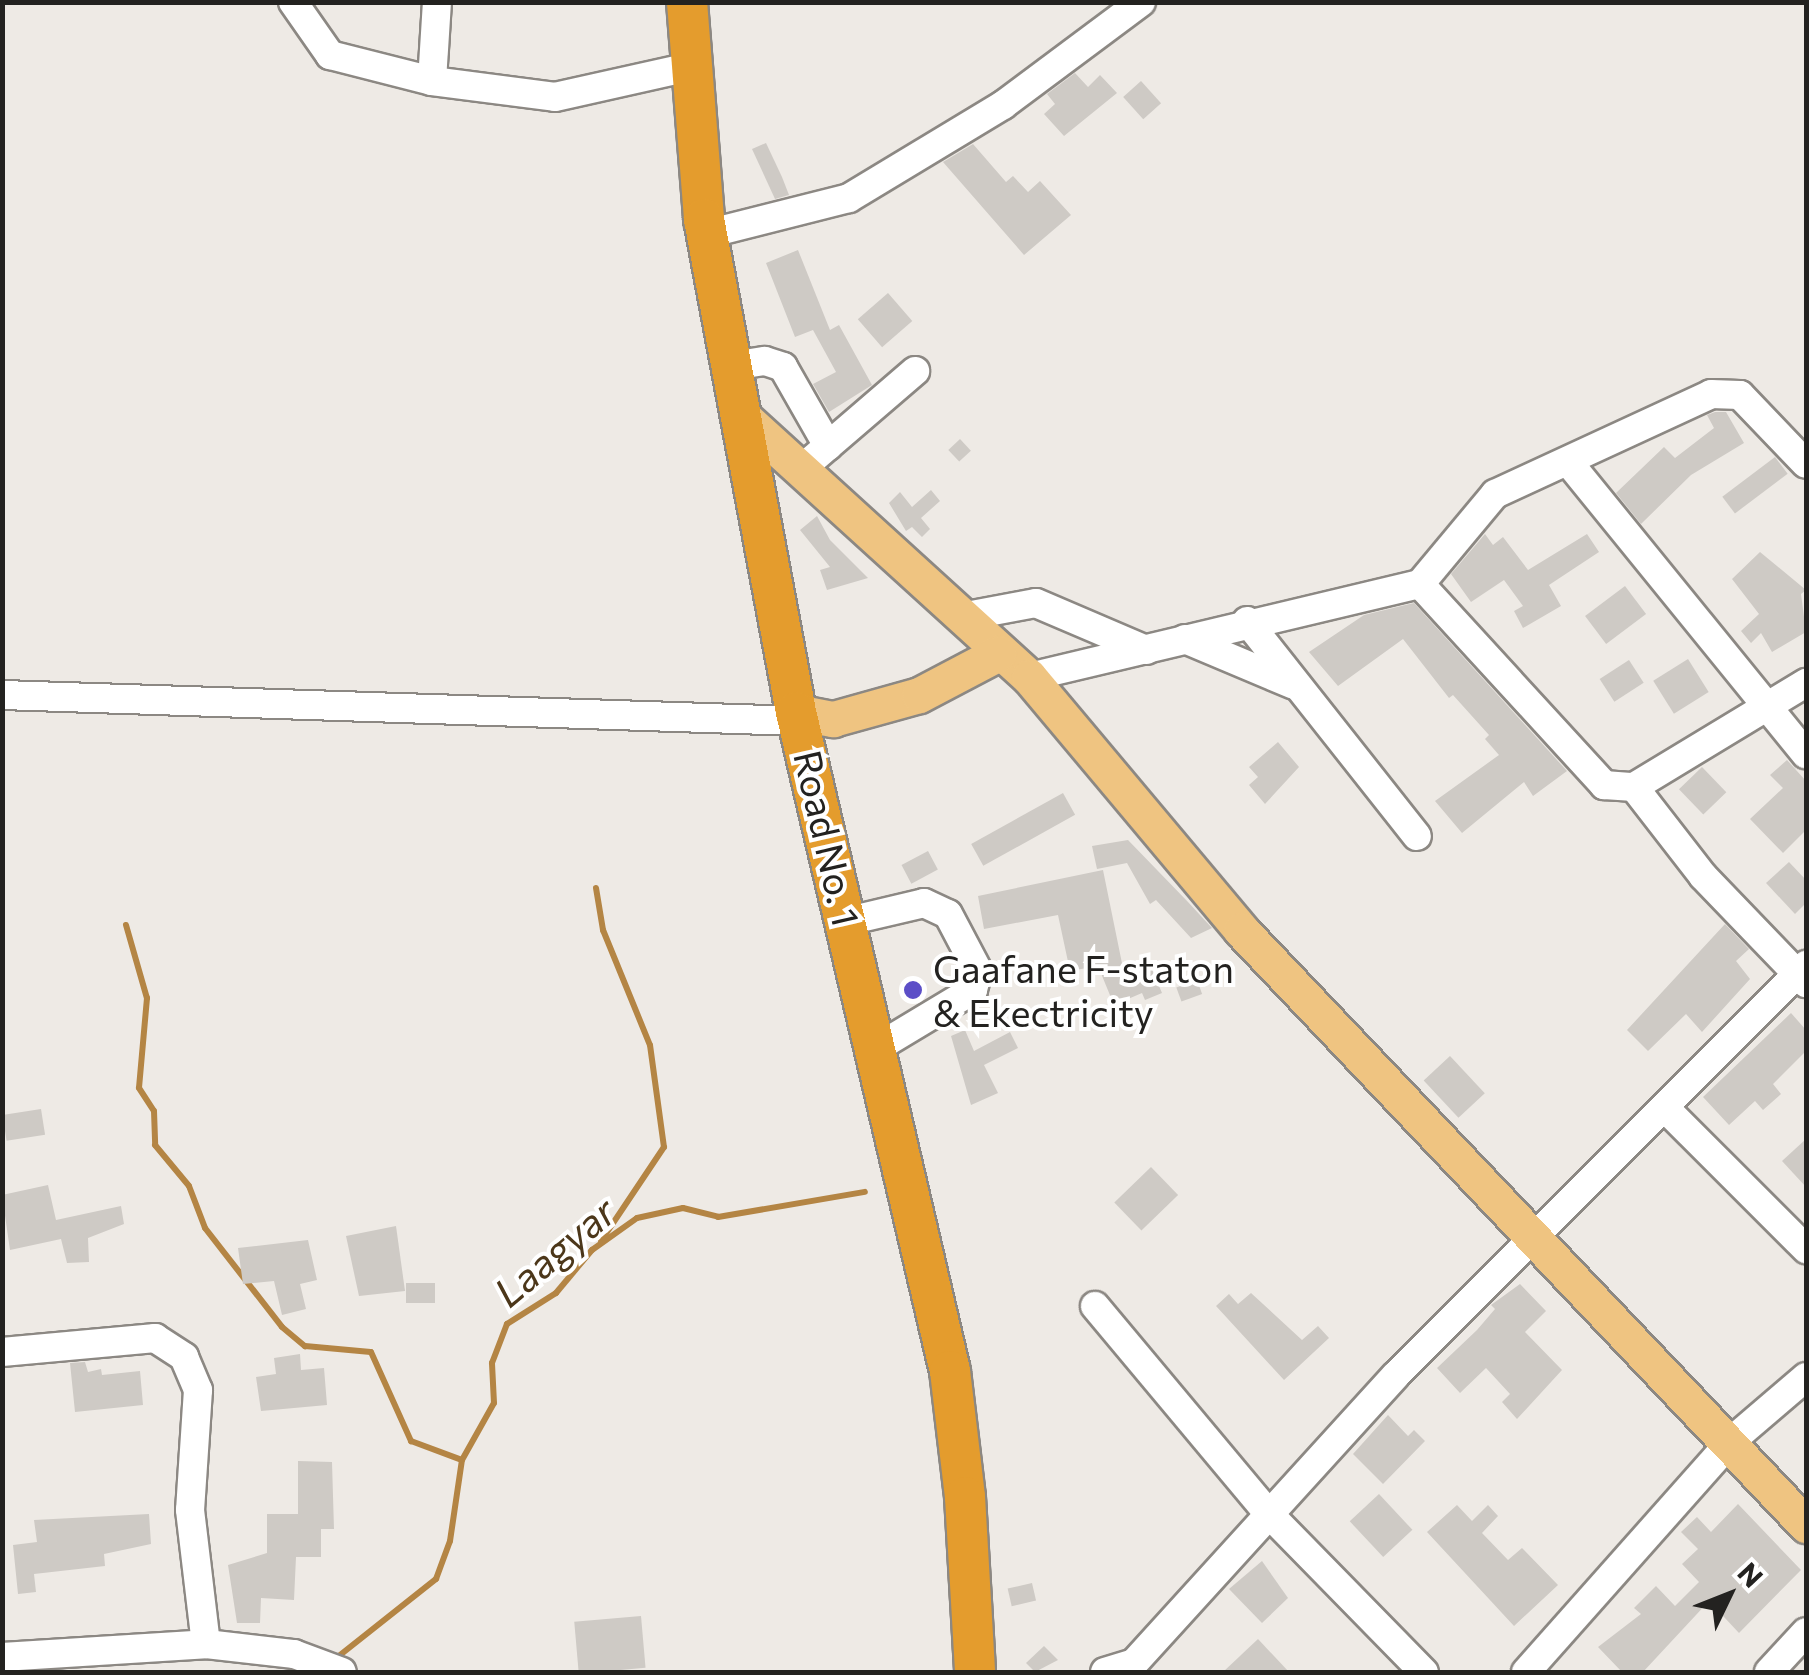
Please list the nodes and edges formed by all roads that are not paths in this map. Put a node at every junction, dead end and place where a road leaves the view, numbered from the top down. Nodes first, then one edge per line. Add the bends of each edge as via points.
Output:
1 (294, 2) edge
2 (437, 2) edge
3 (687, 2) edge
4 (1142, 2) edge
5 (689, 67) junction
6 (432, 81) junction
7 (707, 234) junction
8 (732, 366) junction
9 (916, 371) dead end
10 (741, 415) junction
11 (828, 446) junction
12 (1570, 464) junction
13 (1806, 464) edge
14 (800, 470) junction
15 (1420, 584) junction
16 (961, 617) junction
17 (1247, 621) junction
18 (1185, 639) junction
19 (1146, 650) junction
20 (999, 653) junction
21 (1029, 676) junction
22 (1806, 683) edge
23 (1299, 686) junction
24 (2, 695) edge
25 (1768, 710) junction
26 (798, 716) junction
27 (1806, 754) edge
28 (1634, 787) junction
29 (1417, 836) dead end
30 (848, 921) junction
31 (1804, 974) edge
32 (878, 1047) junction
33 (1667, 1110) junction
34 (1534, 1234) junction
35 (1806, 1249) edge
36 (1096, 1306) dead end
37 (2, 1323) edge
38 (6, 1351) edge
39 (1806, 1377) edge
40 (1730, 1442) junction
41 (1270, 1515) junction
42 (1806, 1525) edge
43 (1806, 1632) edge
44 (206, 1644) junction
45 (3, 1655) edge
46 (287, 1663) edge
47 (1139, 1668) edge
48 (342, 1672) edge
49 (974, 1672) edge
50 (1105, 1672) edge
51 (1424, 1672) edge
52 (1526, 1672) edge
53 (1769, 1672) edge

1 - 6 street via 330,56
2 - 6 street
3 - 5 highway, Road No. 1
4 - 7 street via 1003,105 849,198
5 - 6 street via 555,96
5 - 7 highway, Road No. 1
7 - 8 highway, Road No. 1
8 - 10 highway, Road No. 1
8 - 11 street via 766,361 783,367
9 - 11 street
10 - 14 main road
10 - 26 highway, Road No. 1
11 - 14 street
12 - 13 street via 1710,394 1740,395
12 - 15 street via 1494,494
12 - 25 street
14 - 16 main road
15 - 17 street
15 - 28 street via 1604,785
16 - 19 street via 1036,603
16 - 20 main road
17 - 18 street
17 - 23 street
18 - 19 street
18 - 23 street
19 - 21 street
20 - 21 main road
20 - 26 main road via 919,695 832,719
21 - 34 main road via 1241,930
22 - 25 street
23 - 29 street
24 - 26 street
25 - 27 street
25 - 28 street
26 - 30 highway, Road No. 1
28 - 31 street via 1704,876
30 - 32 highway, Road No. 1
30 - 32 street via 924,903 948,914 978,971 972,990
31 - 33 street
32 - 49 highway, Road No. 1 via 950,1371 966,1497
33 - 34 street
33 - 35 street
34 - 40 main road
34 - 41 street
36 - 41 street
37 - 38 street
38 - 44 street via 154,1338 184,1357 198,1390 190,1510
39 - 40 street
40 - 42 main road
40 - 52 street
41 - 47 street
41 - 51 street
43 - 53 street
44 - 45 street
44 - 46 street
46 - 48 street
47 - 50 street

